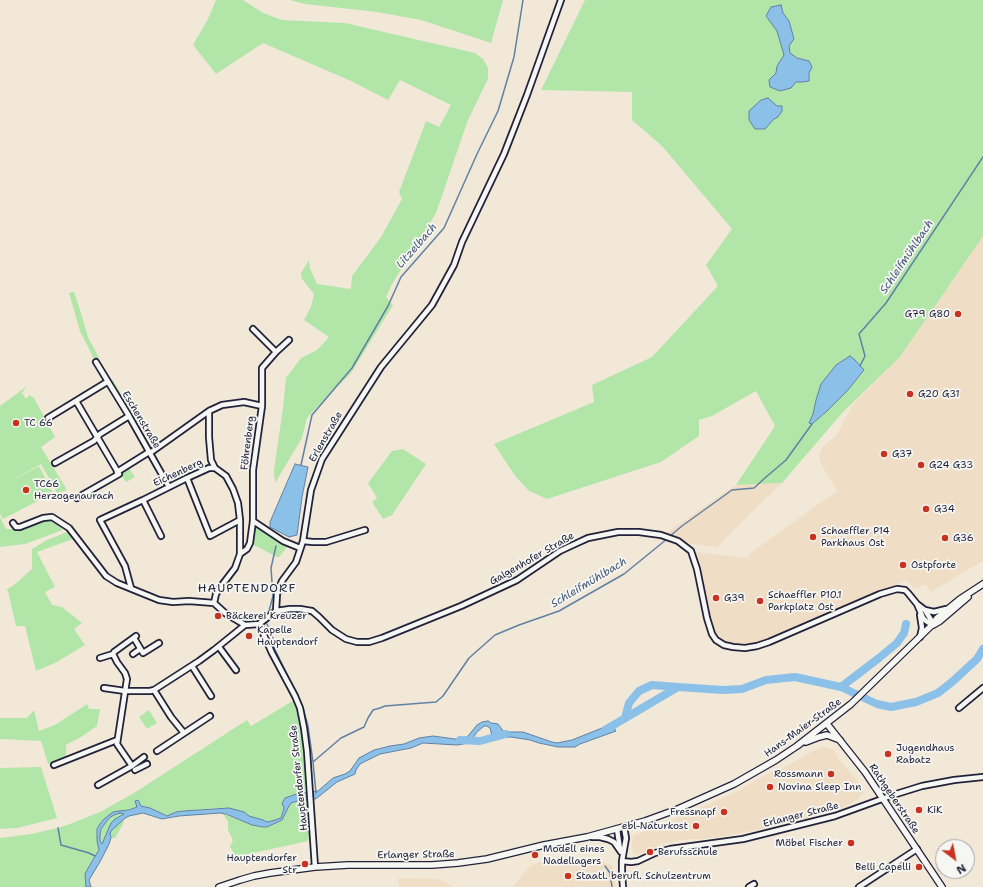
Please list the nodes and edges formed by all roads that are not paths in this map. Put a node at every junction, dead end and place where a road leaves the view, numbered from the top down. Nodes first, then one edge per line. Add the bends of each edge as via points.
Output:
1 (562, 0) edge
2 (253, 329) dead end
3 (289, 340) dead end
4 (276, 352) junction
5 (96, 362) dead end
6 (107, 382) junction
7 (76, 401) junction
8 (262, 406) junction
9 (209, 411) junction
10 (129, 416) junction
11 (48, 418) dead end
12 (98, 438) junction
13 (150, 452) junction
14 (55, 463) dead end
15 (215, 468) junction
16 (117, 472) junction
17 (187, 478) junction
18 (169, 487) junction
19 (77, 498) dead end
20 (143, 500) junction
21 (240, 520) junction
22 (253, 521) junction
23 (13, 523) dead end
24 (364, 530) dead end
25 (161, 536) dead end
26 (303, 541) junction
27 (300, 548) junction
28 (240, 554) junction
29 (983, 584) edge
30 (131, 588) junction
31 (972, 592) junction
32 (214, 603) junction
33 (948, 609) junction
34 (276, 611) junction
35 (922, 611) junction
36 (259, 624) junction
37 (244, 625) junction
38 (932, 625) junction
39 (920, 637) junction
40 (159, 643) dead end
41 (219, 647) junction
42 (140, 649) junction
43 (113, 654) junction
44 (133, 654) dead end
45 (100, 658) dead end
46 (192, 666) junction
47 (236, 670) dead end
48 (104, 688) dead end
49 (983, 688) edge
50 (154, 690) junction
51 (125, 691) junction
52 (211, 696) dead end
53 (959, 708) dead end
54 (210, 716) dead end
55 (827, 724) junction
56 (184, 733) junction
57 (117, 740) junction
58 (840, 740) junction
59 (797, 746) junction
60 (157, 751) dead end
61 (144, 757) dead end
62 (147, 764) dead end
63 (54, 765) dead end
64 (132, 766) junction
65 (135, 770) dead end
66 (983, 777) edge
67 (98, 785) dead end
68 (883, 798) junction
69 (624, 827) junction
70 (617, 829) junction
71 (587, 837) junction
72 (917, 849) junction
73 (621, 852) junction
74 (622, 861) junction
75 (315, 868) junction
76 (219, 887) edge
77 (623, 887) edge
78 (859, 887) edge
79 (942, 887) edge

1 - 26 street, Erlenstraße via 504,154 462,242 454,265 432,305 381,367 322,459 311,490
2 - 4 street
3 - 4 street, Föhrenberg
4 - 8 street, Föhrenberg via 262,368
5 - 6 street, Eschenstraße
6 - 7 street
6 - 10 street, Eschenstraße
7 - 11 street
7 - 12 street
8 - 9 street via 244,402 222,405
8 - 22 street, Föhrenberg via 253,470
9 - 13 street
9 - 15 street via 211,460
10 - 12 street via 100,434
10 - 13 street, Eschenstraße
12 - 14 street
12 - 16 street
13 - 16 street
13 - 18 street, Eschenstraße
15 - 17 street, Eichenberg via 209,468
15 - 21 street, Eichenberg via 226,476 233,489
16 - 19 street via 119,474
17 - 18 street, Eichenberg
17 - 21 street via 210,536
18 - 20 street, Eichenberg
20 - 25 street
20 - 30 street, Eichenberg via 100,520 125,566
21 - 28 street, Eichenberg
22 - 27 street via 283,541
22 - 28 street, Föhrenberg via 250,543 247,550
23 - 30 street via 20,527 52,517 69,528 106,576
24 - 26 street via 326,542
26 - 27 street, Erlenstraße
27 - 34 street, Erlenstraße via 296,562 282,581 277,594
28 - 32 street, Eichenberg via 235,568 216,594
29 - 31 street, Hans-Maier-Straße
30 - 32 street via 159,600
31 - 33 street, Hans-Maier-Straße
31 - 38 street, Hans-Maier-Straße via 940,622
32 - 37 street
33 - 35 street
33 - 38 street, Hans-Maier-Straße
34 - 35 street, Galgenhofer Straße via 300,608 312,611 346,639 369,642 461,606 517,580 560,552 588,538 618,532 665,536 678,541 691,551 709,626 716,640 724,645 745,648 757,646 897,589 905,590 912,596
34 - 36 street
35 - 38 street, Galgenhofer Straße via 924,620
35 - 39 street, Galgenhofer Straße
36 - 37 street
36 - 75 street, Hauptendorfer Straße via 300,708 307,743
37 - 41 street
38 - 39 street, Hans-Maier-Straße
39 - 55 street, Hans-Maier-Straße
40 - 42 street via 143,653
41 - 46 street
41 - 47 street
42 - 43 street via 135,637
42 - 44 street
43 - 45 street
43 - 51 street via 127,679
46 - 50 street
46 - 52 street
48 - 51 street
49 - 53 street
50 - 51 street
50 - 56 street
51 - 57 street
54 - 56 street
55 - 58 street, Rathgeberstraße
55 - 59 street, Hans-Maier-Straße
56 - 60 street
57 - 63 street
57 - 64 street
58 - 59 street via 827,735
58 - 68 street, Rathgeberstraße
59 - 69 street, Hans-Maier-Straße via 734,784 678,809
61 - 64 street
62 - 65 street
64 - 67 street
66 - 68 street, Erlanger Straße via 922,786
68 - 72 street, Rathgeberstraße
68 - 74 street, Erlanger Straße via 835,816 744,839 670,849 638,861
69 - 70 street, Hans-Maier-Straße
69 - 74 street via 626,838
70 - 71 street, Erlanger Straße
70 - 73 street
71 - 73 street, Erlanger Straße via 608,839 614,842
71 - 75 street, Erlanger Straße via 544,844 487,859 432,866 348,865
72 - 78 street
72 - 79 street, Rathgeberstraße
73 - 74 street
74 - 77 street
75 - 76 street, Erlanger Straße via 264,874

